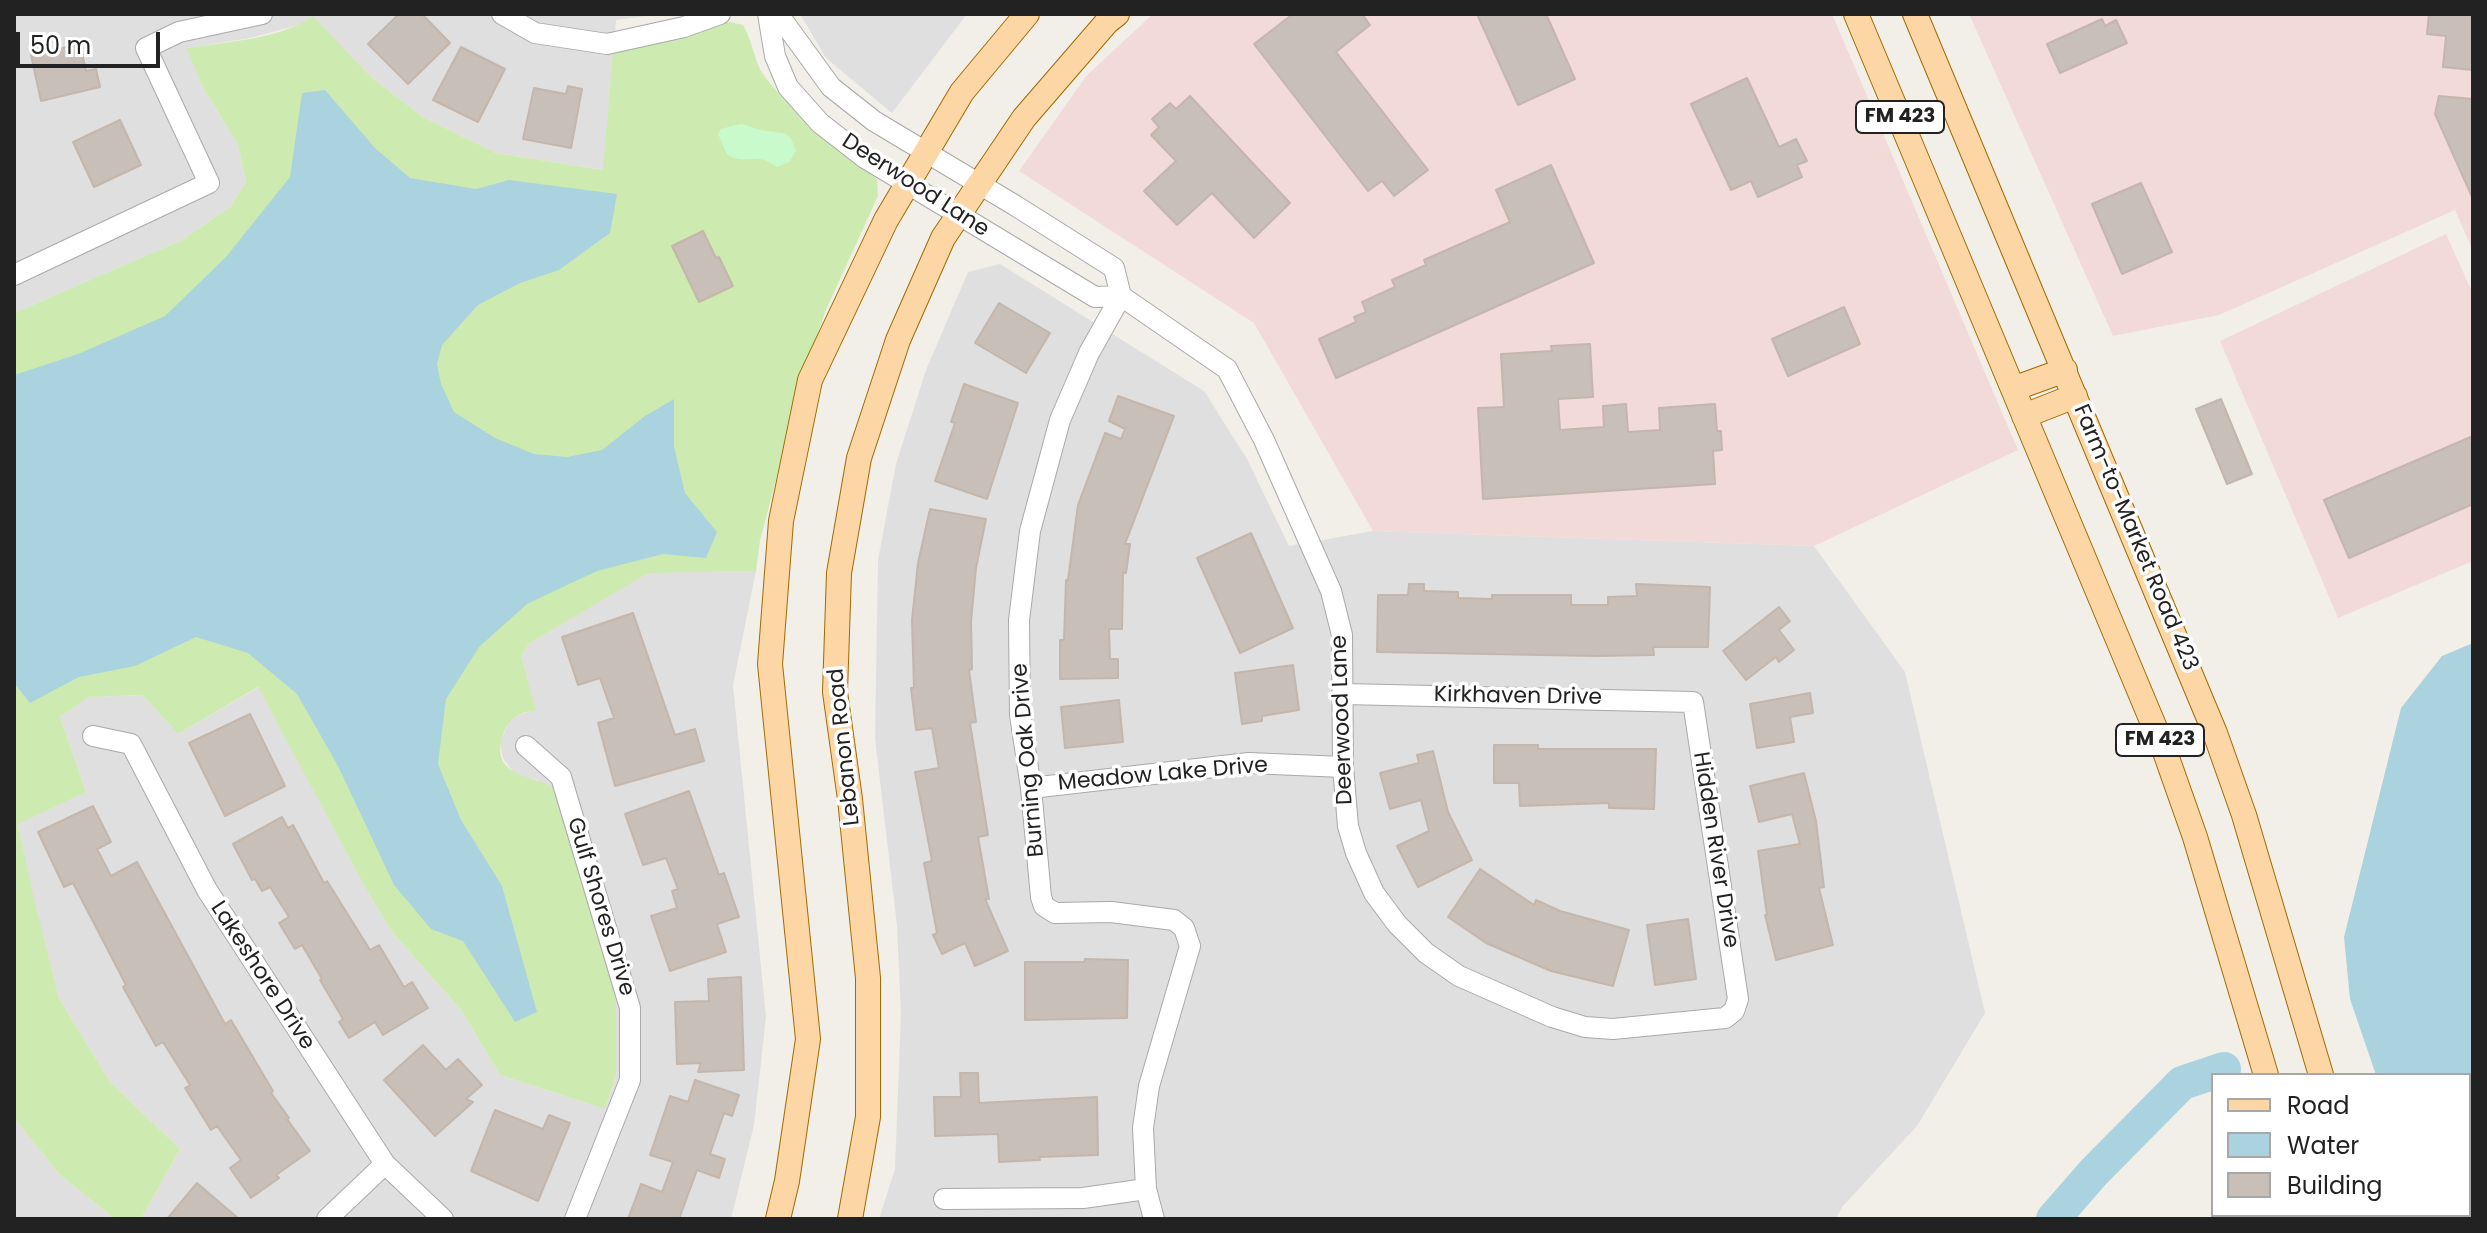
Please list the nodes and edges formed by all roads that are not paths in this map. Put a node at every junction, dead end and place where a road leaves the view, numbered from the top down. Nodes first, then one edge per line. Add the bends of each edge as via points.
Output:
1 (262, 14) edge
2 (502, 14) edge
3 (720, 14) edge
4 (768, 14) edge
5 (778, 14) edge
6 (1027, 14) edge
7 (1117, 14) edge
8 (1856, 14) edge
9 (1915, 14) edge
10 (926, 152) junction
11 (907, 184) junction
12 (979, 184) junction
13 (959, 215) junction
14 (14, 275) edge
15 (1121, 296) junction
16 (2065, 370) junction
17 (2013, 389) junction
18 (2075, 396) junction
19 (2024, 416) junction
20 (1344, 694) junction
21 (1693, 702) joint
22 (93, 736) dead end
23 (526, 746) dead end
24 (1343, 767) junction
25 (1031, 788) junction
26 (1738, 999) joint
27 (2265, 1073) edge
28 (2320, 1073) edge
29 (385, 1164) junction
30 (1146, 1189) junction
31 (944, 1199) dead end
32 (327, 1219) edge
33 (443, 1219) edge
34 (575, 1219) edge
35 (778, 1219) edge
36 (850, 1219) edge
37 (1154, 1219) edge

1 - 14 street via 179,32 146,48 209,183
2 - 3 street via 535,33 607,44
4 - 11 street, Deerwood Lane via 775,56 788,87 820,123
5 - 10 street, Deerwood Lane via 831,87
6 - 10 main road via 962,92
7 - 12 main road, Lebanon Road via 1024,118
8 - 17 main road, FM 423
9 - 16 main road, Farm-to-Market Road 423 / FM 423
10 - 11 main road
10 - 12 street, Deerwood Lane
11 - 13 street, Deerwood Lane
11 - 35 main road via 810,380 781,521 770,664 808,1039
12 - 13 main road, Lebanon Road
12 - 15 street, Deerwood Lane via 1114,268
13 - 15 street, Deerwood Lane via 1095,297
13 - 36 main road, Lebanon Road via 943,238 893,355 859,458 839,573 835,692 868,978 868,1117
15 - 20 street, Deerwood Lane via 1227,369 1331,591 1342,635
15 - 25 street, Burning Oak Drive via 1060,420 1030,531 1019,620 1020,715
16 - 17 main road
16 - 18 main road, Farm-to-Market Road 423 / FM 423
17 - 19 main road, FM 423
18 - 19 main road
18 - 28 main road, Farm-to-Market Road 423 / FM 423 via 2215,733
19 - 27 main road, FM 423 via 2165,752
20 - 21 street, Kirkhaven Drive
20 - 24 street, Deerwood Lane
21 - 26 street, Hidden River Drive
22 - 29 street, Lakeshore Drive via 131,744 207,890
23 - 34 street, Gulf Shores Drive via 561,777 630,1008 630,1080
24 - 25 street, Meadow Lake Drive via 1249,763
24 - 26 street, Deerwood Lane via 1348,826 1374,893 1426,953 1459,976 1585,1027 1725,1018
25 - 30 street, Burning Oak Drive via 1044,906 1055,913 1111,912 1174,920 1184,928 1190,946 1149,1086 1143,1128
29 - 32 street
29 - 33 street, Lakeshore Drive
30 - 31 street via 1083,1198
30 - 37 street

